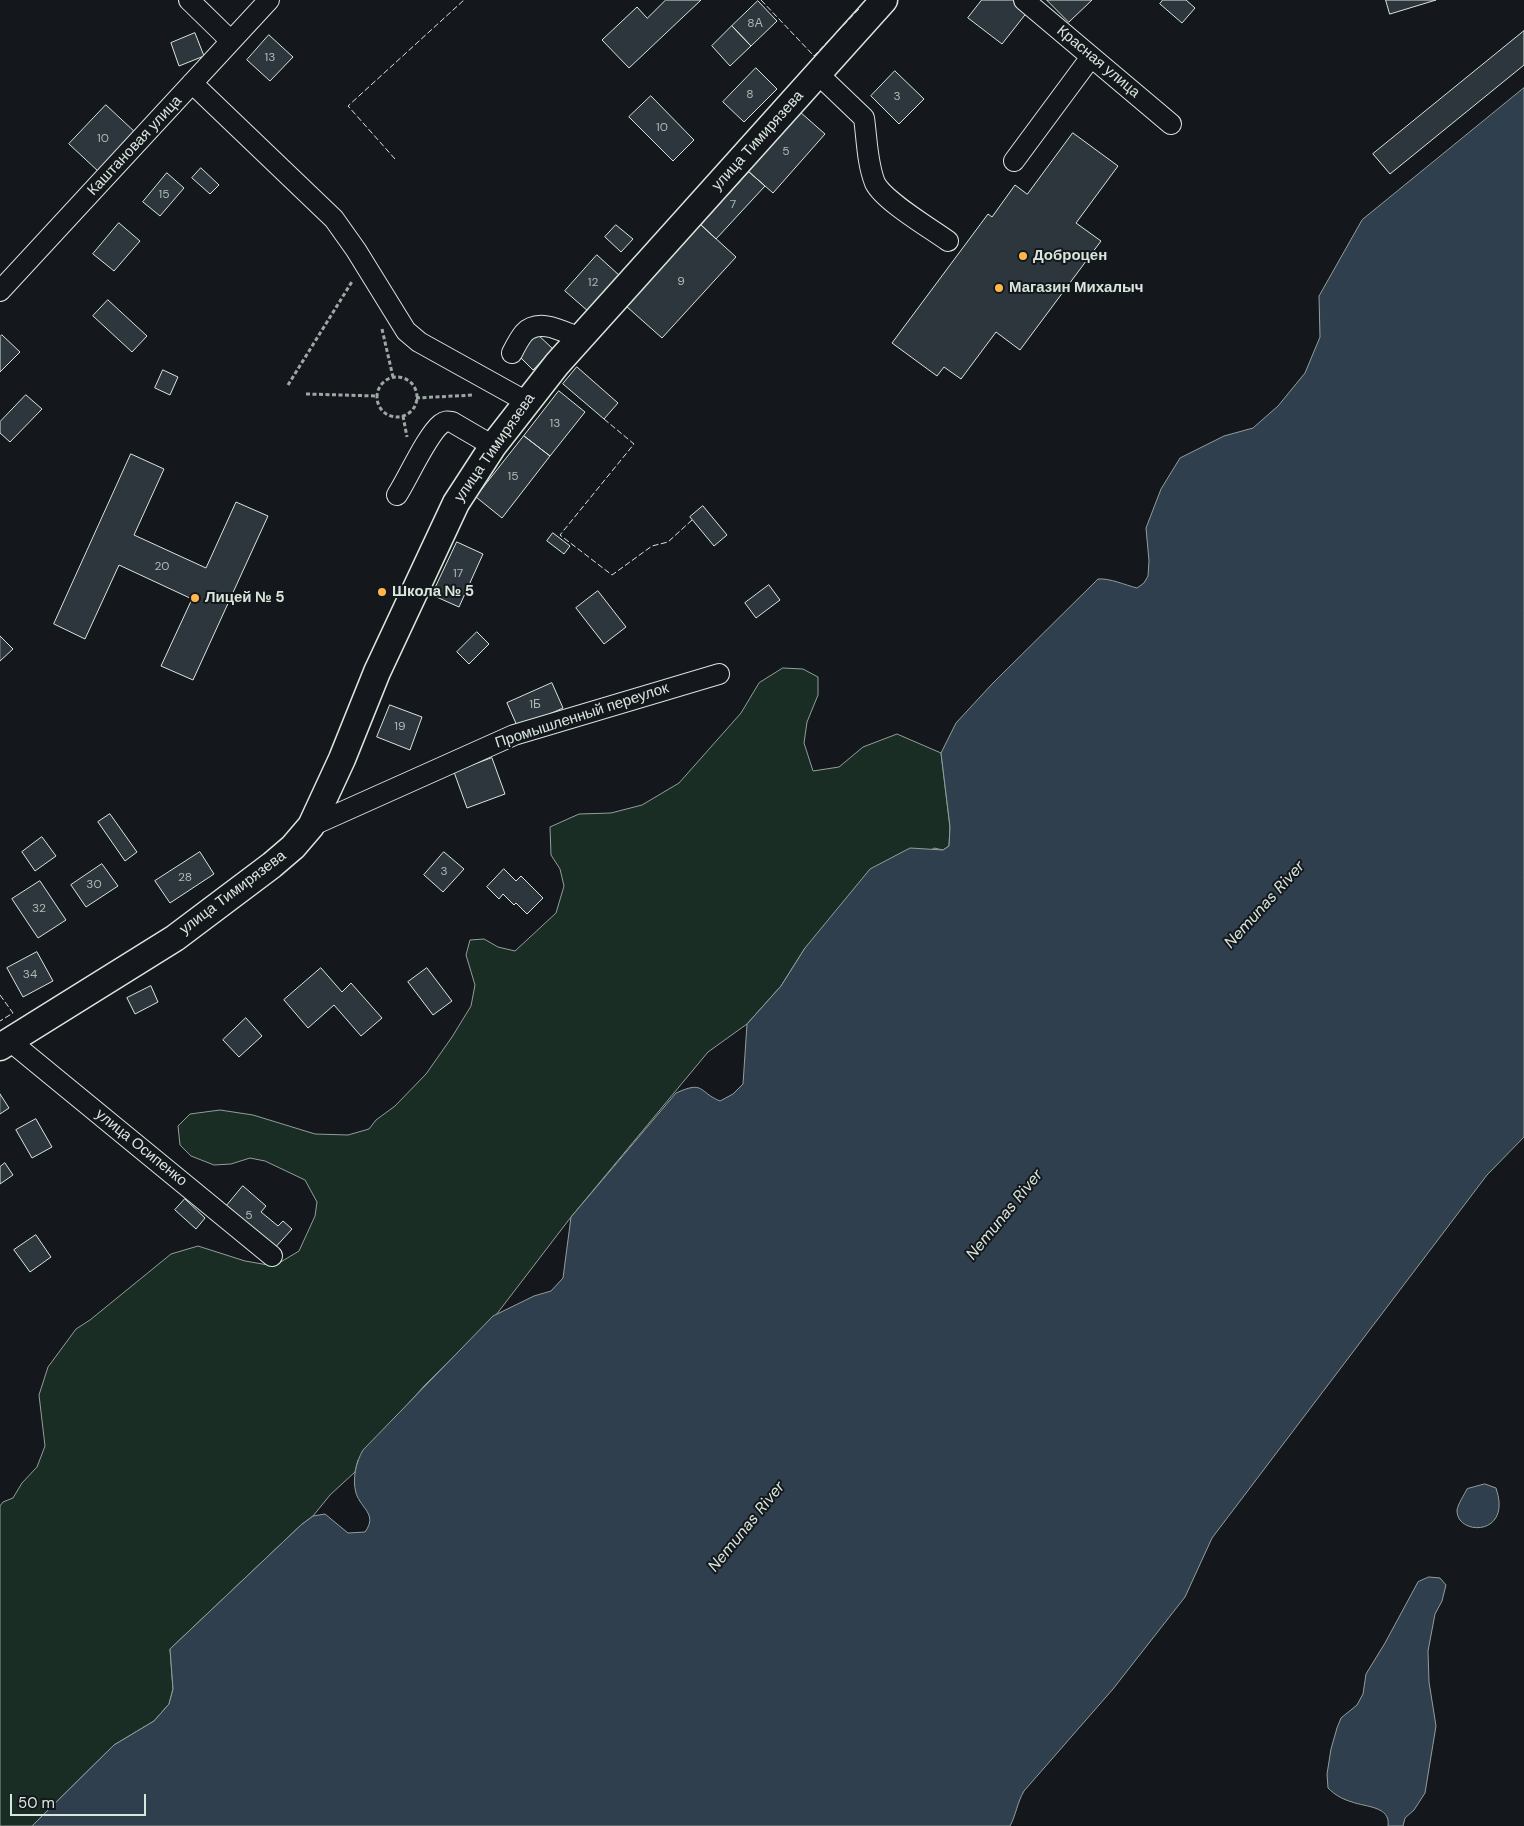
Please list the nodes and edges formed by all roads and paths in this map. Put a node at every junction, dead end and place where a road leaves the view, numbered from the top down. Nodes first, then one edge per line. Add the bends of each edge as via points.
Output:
1 (189, 0) edge
2 (269, 0) edge
3 (884, 0) edge
4 (1024, 0) edge
5 (231, 41) junction
6 (1091, 57) junction
7 (818, 74) junction
8 (192, 83) junction
9 (1171, 124) dead end
10 (1014, 161) dead end
11 (948, 241) dead end
12 (364, 263) junction
13 (0, 291) edge
14 (580, 338) junction
15 (512, 353) dead end
16 (288, 385) dead end
17 (306, 394) dead end
18 (377, 396) junction
19 (416, 398) junction
20 (520, 398) junction
21 (403, 416) junction
22 (408, 441) dead end
23 (493, 446) junction
24 (397, 495) dead end
25 (719, 674) dead end
26 (311, 826) junction
27 (5, 1044) edge
28 (272, 1256) dead end

1 - 5 street
2 - 5 street, Каштановая улица
3 - 7 main road, улица Тимирязева
4 - 6 street, Красная улица
5 - 8 street, Каштановая улица
6 - 9 street, Красная улица
6 - 10 street
7 - 11 street via 864,118 869,162 876,184 889,199
7 - 14 main road, улица Тимирязева
8 - 12 street via 334,219
8 - 13 street, Каштановая улица
12 - 16 path
12 - 20 street via 406,331 419,342
14 - 15 street via 554,327 538,327 524,333
14 - 20 main road, улица Тимирязева
17 - 18 path
18 - 19 path via 386,379 399,377 411,382
18 - 21 path via 377,402 385,413
19 - 20 path
19 - 21 path via 414,407
20 - 23 main road, улица Тимирязева
21 - 22 path
23 - 24 street via 445,421 439,425
23 - 26 main road, улица Тимирязева via 456,503 377,672
25 - 26 street, Промышленный переулок via 514,735
26 - 27 main road, улица Тимирязева via 272,866 175,938
27 - 28 street, улица Осипенко

